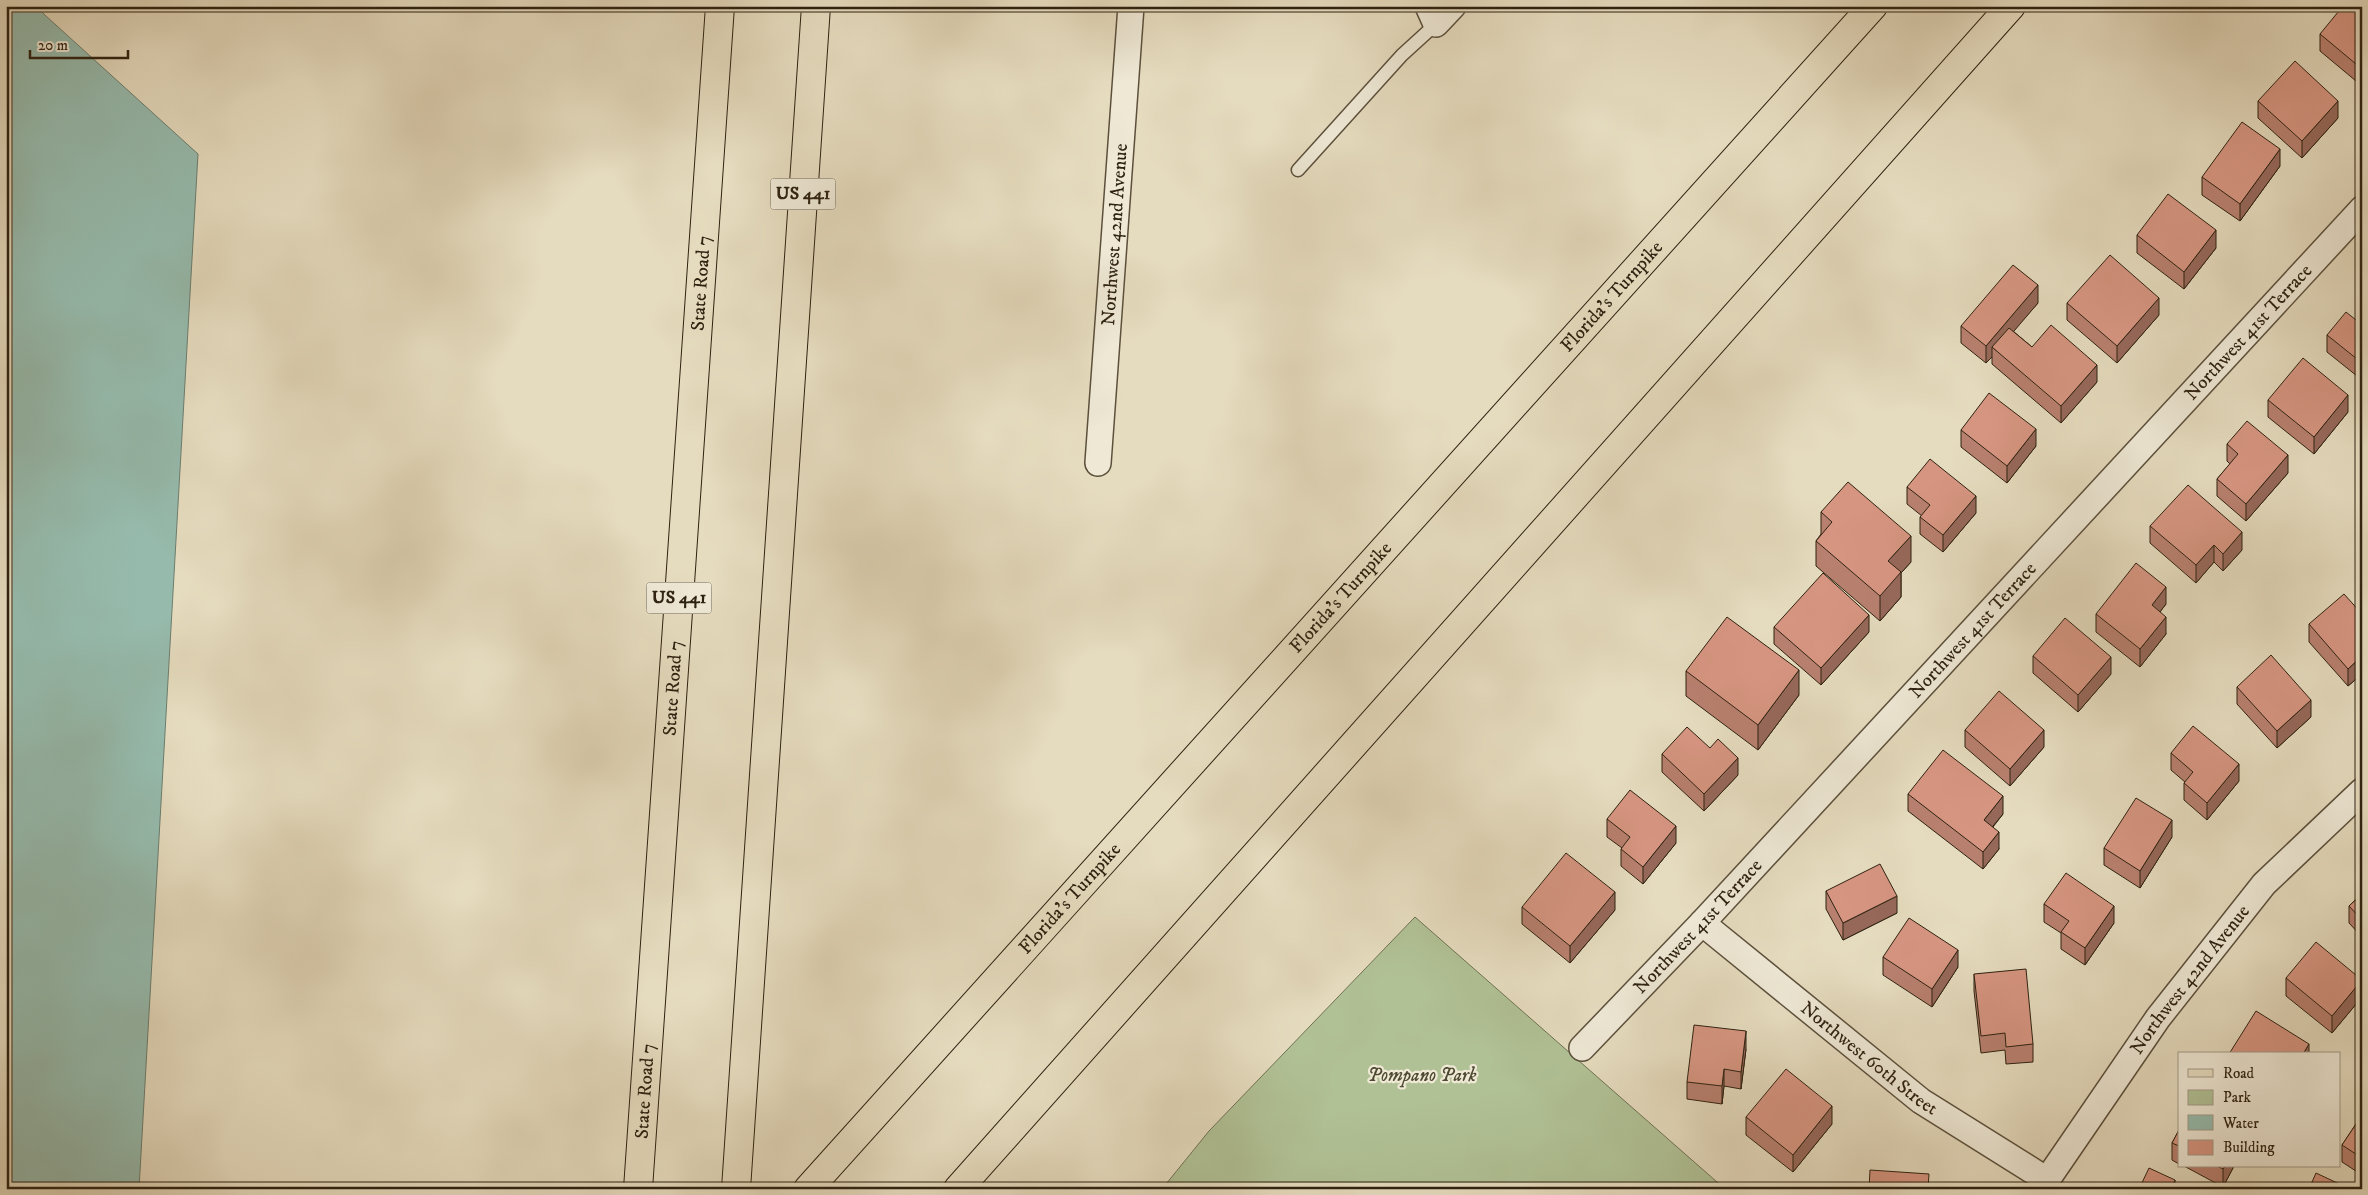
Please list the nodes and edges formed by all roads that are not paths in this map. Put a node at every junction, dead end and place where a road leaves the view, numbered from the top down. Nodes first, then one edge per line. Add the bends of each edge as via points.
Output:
1 (720, 6) edge
2 (816, 6) edge
3 (1131, 6) edge
4 (1873, 6) edge
5 (2011, 6) edge
6 (1439, 12) edge
7 (1298, 170) dead end
8 (2362, 209) edge
9 (1098, 463) dead end
10 (2362, 791) edge
11 (1702, 923) junction
12 (1582, 1048) dead end
13 (813, 1183) edge
14 (2045, 1184) edge
15 (638, 1189) edge
16 (736, 1189) edge
17 (958, 1189) edge

1 - 15 main road, State Road 7 / US 441
2 - 16 main road, US 441
3 - 9 street, Northwest 42nd Avenue
4 - 13 main road, Florida's Turnpike
5 - 17 main road
6 - 7 lane
8 - 11 street, Northwest 41st Terrace
10 - 14 street, Northwest 42nd Avenue via 2264,884 2158,1018
11 - 12 street, Northwest 41st Terrace
11 - 14 street, Northwest 60th Street via 1921,1101

